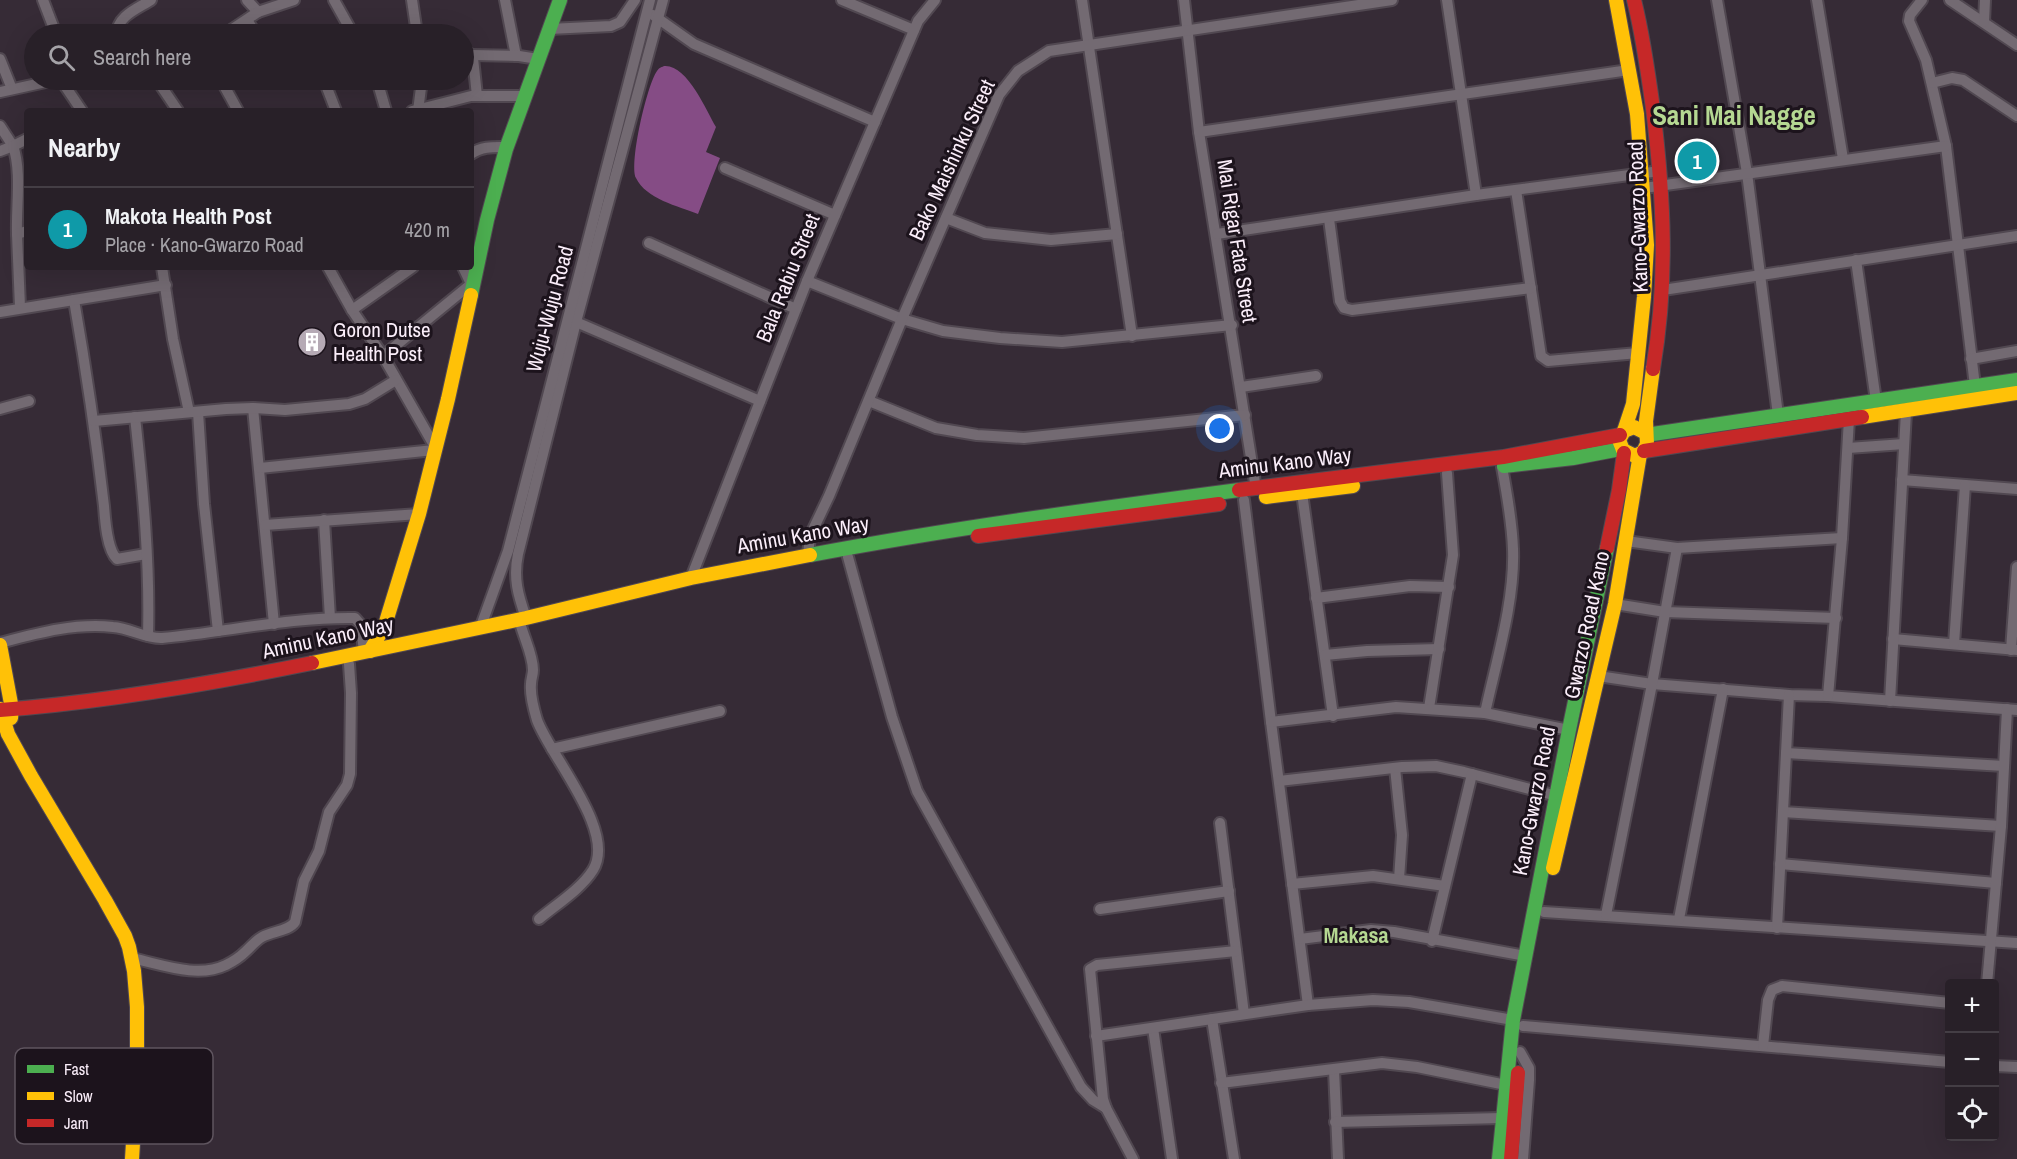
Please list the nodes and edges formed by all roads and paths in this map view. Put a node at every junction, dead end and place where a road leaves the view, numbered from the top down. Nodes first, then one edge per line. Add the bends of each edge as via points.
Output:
1 (43, 0) edge
2 (151, 0) edge
3 (247, 0) edge
4 (294, 0) edge
5 (334, 0) edge
6 (412, 0) edge
7 (505, 0) edge
8 (560, 0) edge
9 (635, 0) edge
10 (663, 0) edge
11 (842, 0) edge
12 (935, 0) edge
13 (1082, 0) edge
14 (1184, 0) edge
15 (1392, 0) edge
16 (1447, 0) edge
17 (1616, 0) edge
18 (1634, 0) edge
19 (1717, 0) edge
20 (1817, 0) edge
21 (1922, 0) edge
22 (1950, 0) edge
23 (1985, 0) edge
24 (647, 3) edge
25 (258, 12) junction
26 (247, 20) junction
27 (658, 20) junction
28 (1984, 22) junction
29 (52, 24) edge
30 (119, 24) edge
31 (241, 24) edge
32 (250, 24) edge
33 (347, 24) edge
34 (416, 24) edge
35 (549, 29) junction
36 (914, 30) junction
37 (1187, 31) junction
38 (1089, 45) junction
39 (2017, 45) edge
40 (474, 54) edge
41 (516, 56) junction
42 (0, 58) edge
43 (538, 59) junction
44 (1629, 70) junction
45 (474, 82) edge
46 (1932, 83) junction
47 (24, 86) edge
48 (12, 89) junction
49 (68, 90) edge
50 (164, 90) edge
51 (226, 90) edge
52 (328, 90) edge
53 (380, 90) edge
54 (420, 90) edge
55 (0, 92) edge
56 (1462, 93) junction
57 (477, 96) junction
58 (525, 96) junction
59 (80, 108) edge
60 (176, 108) edge
61 (236, 108) edge
62 (335, 108) edge
63 (385, 108) edge
64 (416, 108) edge
65 (423, 108) edge
66 (2017, 116) edge
67 (875, 122) junction
68 (0, 126) edge
69 (1199, 132) junction
70 (24, 140) edge
71 (13, 146) junction
72 (1946, 146) junction
73 (507, 147) junction
74 (0, 151) edge
75 (474, 152) edge
76 (1843, 159) junction
77 (725, 168) dead end
78 (1643, 173) junction
79 (1747, 173) junction
80 (1660, 178) junction
81 (1644, 188) junction
82 (1516, 190) junction
83 (1476, 195) junction
84 (835, 215) junction
85 (946, 218) junction
86 (1329, 219) junction
87 (22, 233) edge
88 (1117, 234) junction
89 (1216, 234) junction
90 (2017, 236) edge
91 (649, 243) dead end
92 (1957, 245) junction
93 (1857, 260) junction
94 (163, 270) edge
95 (330, 270) edge
96 (409, 270) edge
97 (464, 270) edge
98 (1759, 276) junction
99 (807, 280) junction
100 (166, 285) junction
101 (472, 286) junction
102 (1531, 288) junction
103 (1663, 290) junction
104 (74, 300) junction
105 (20, 308) junction
106 (796, 309) junction
107 (352, 310) junction
108 (0, 312) edge
109 (902, 319) junction
110 (576, 322) junction
111 (1232, 326) junction
112 (1132, 336) junction
113 (2017, 351) edge
114 (1638, 353) junction
115 (383, 356) junction
116 (1971, 359) junction
117 (1316, 376) dead end
118 (396, 380) junction
119 (2017, 380) edge
120 (1975, 386) junction
121 (1241, 387) junction
122 (2017, 393) edge
123 (29, 401) dead end
124 (760, 401) junction
125 (868, 401) junction
126 (1876, 401) junction
127 (1, 406) edge
128 (253, 408) junction
129 (194, 412) junction
130 (1906, 412) junction
131 (1245, 415) junction
132 (1778, 415) junction
133 (135, 417) junction
134 (1849, 419) junction
135 (94, 421) junction
136 (1645, 434) junction
137 (1622, 442) junction
138 (1904, 444) junction
139 (435, 448) junction
140 (1848, 448) junction
141 (1642, 452) junction
142 (1502, 466) junction
143 (260, 468) junction
144 (1447, 473) junction
145 (1378, 477) junction
146 (1902, 480) junction
147 (1965, 485) junction
148 (1256, 489) junction
149 (2017, 489) edge
150 (1302, 494) junction
151 (1218, 499) junction
152 (1244, 500) junction
153 (419, 514) junction
154 (324, 520) junction
155 (265, 525) junction
156 (1842, 538) junction
157 (1626, 542) junction
158 (871, 548) junction
159 (1677, 548) junction
160 (146, 554) junction
161 (807, 555) junction
162 (848, 557) junction
163 (2017, 567) edge
164 (691, 578) junction
165 (1449, 587) junction
166 (1316, 598) junction
167 (1615, 604) junction
168 (1665, 612) junction
169 (330, 618) junction
170 (1836, 618) junction
171 (523, 622) junction
172 (274, 624) junction
173 (482, 626) junction
174 (218, 631) junction
175 (148, 636) junction
176 (1893, 639) junction
177 (0, 644) edge
178 (1954, 644) junction
179 (1439, 649) junction
180 (2014, 650) edge
181 (367, 652) junction
182 (1324, 656) junction
183 (349, 664) junction
184 (1598, 676) junction
185 (1652, 684) junction
186 (1723, 689) junction
187 (1789, 695) junction
188 (1828, 696) junction
189 (1890, 701) junction
190 (1429, 708) junction
191 (2012, 710) edge
192 (720, 711) dead end
193 (1485, 713) junction
194 (4, 716) edge
195 (1333, 716) junction
196 (1270, 722) junction
197 (1569, 730) junction
198 (552, 749) junction
199 (1786, 753) junction
200 (2004, 766) junction
201 (1395, 768) junction
202 (1472, 774) junction
203 (1279, 781) junction
204 (1557, 796) junction
205 (1783, 812) junction
206 (1220, 823) dead end
207 (2001, 826) junction
208 (1780, 864) junction
209 (1399, 879) junction
210 (1996, 883) junction
211 (1292, 884) junction
212 (1445, 886) junction
213 (1229, 891) junction
214 (1100, 909) dead end
215 (1544, 912) junction
216 (1606, 915) junction
217 (539, 919) dead end
218 (1679, 919) junction
219 (1777, 928) junction
220 (1300, 939) junction
221 (1432, 940) junction
222 (1992, 941) junction
223 (2017, 943) edge
224 (1236, 951) junction
225 (1526, 956) junction
226 (131, 958) junction
227 (1988, 979) edge
228 (1945, 1002) edge
229 (1308, 1005) junction
230 (1244, 1014) junction
231 (1212, 1019) junction
232 (1518, 1023) junction
233 (1153, 1028) junction
234 (1096, 1036) junction
235 (1763, 1046) junction
236 (138, 1048) edge
237 (1520, 1052) junction
238 (1945, 1062) edge
239 (1999, 1066) edge
240 (2017, 1067) edge
241 (1334, 1070) junction
242 (1221, 1083) junction
243 (1506, 1085) junction
244 (1106, 1108) junction
245 (1502, 1118) junction
246 (1335, 1122) junction
247 (134, 1144) edge
248 (132, 1159) edge
249 (1132, 1159) edge
250 (1172, 1159) edge
251 (1234, 1159) edge
252 (1338, 1159) edge
253 (1499, 1159) edge
254 (1511, 1159) edge
255 (1523, 1159) edge

1 - 29 street
2 - 30 street
3 - 25 street
4 - 25 street
5 - 33 street
6 - 34 street
7 - 41 street
8 - 35 main road
9 - 35 street via 620,22 611,26
10 - 27 street, Wuju-Wuju Road
11 - 36 street
12 - 36 street, Bala Rabiu Street
13 - 38 street
14 - 37 street, Mai Rigar Fata Street
15 - 37 street, Bako Maishinku Street
16 - 56 street
17 - 44 main road, Kano-Gwarzo Road
18 - 80 main road, Kano-Gwarzo Road via 1648,72
19 - 79 street
20 - 76 street
21 - 46 street via 1909,21
22 - 28 street
23 - 28 street
24 - 27 street
24 - 173 street, Wuju-Wuju Road via 508,551
25 - 26 street
26 - 31 street
26 - 32 street
27 - 67 street via 694,44
27 - 110 street, Wuju-Wuju Road
28 - 39 street
35 - 43 main road
36 - 67 street, Bala Rabiu Street
37 - 38 street, Bako Maishinku Street
37 - 69 street, Mai Rigar Fata Street
38 - 85 street, Bako Maishinku Street via 1049,51 1018,71 999,95
38 - 88 street
40 - 41 street
41 - 43 street
42 - 48 street
43 - 58 main road
44 - 56 street
44 - 78 main road, Kano-Gwarzo Road
45 - 57 street
46 - 66 street via 1952,78 1963,80
46 - 72 street
47 - 48 street
48 - 55 street
49 - 59 street
50 - 60 street
51 - 61 street
52 - 62 street
53 - 63 street
54 - 64 street
56 - 69 street
56 - 83 street
57 - 58 street
57 - 65 street
58 - 73 main road
67 - 84 street, Bala Rabiu Street
68 - 71 street
69 - 89 street, Mai Rigar Fata Street
70 - 71 street
71 - 74 street
71 - 87 street
72 - 76 street
72 - 92 street
73 - 75 street
73 - 101 main road
76 - 79 street
77 - 84 street
78 - 80 street
78 - 81 main road, Kano-Gwarzo Road
78 - 82 street
79 - 80 street
79 - 98 street
80 - 81 street
80 - 103 main road, Kano-Gwarzo Road
81 - 114 main road, Kano-Gwarzo Road via 1647,245
82 - 83 street
82 - 102 street
83 - 86 street
84 - 99 street, Bala Rabiu Street
85 - 88 street via 985,233 1051,240
85 - 109 street, Bako Maishinku Street
86 - 89 street
86 - 102 street via 1344,308
87 - 105 street
88 - 112 street
89 - 111 street, Mai Rigar Fata Street
90 - 92 street
91 - 106 street
92 - 93 street
92 - 116 street
93 - 98 street
93 - 126 street
94 - 100 street
95 - 107 street
96 - 107 street
97 - 101 street
98 - 103 street
98 - 132 street
99 - 106 street, Bala Rabiu Street
99 - 109 street
100 - 104 street
100 - 129 street via 173,339
101 - 115 street
101 - 139 main road
102 - 114 street via 1544,360
103 - 136 main road, Kano-Gwarzo Road
104 - 105 street
104 - 135 street
105 - 108 street
106 - 124 street, Bala Rabiu Street
107 - 115 street
109 - 112 street via 943,331 1000,338 1062,342
109 - 125 street, Bako Maishinku Street
110 - 124 street
110 - 171 street, Wuju-Wuju Road via 514,571
111 - 112 street
111 - 121 street, Mai Rigar Fata Street
113 - 116 street
114 - 137 main road, Kano-Gwarzo Road via 1633,404
115 - 118 street
116 - 120 street
117 - 121 street
118 - 128 street via 349,404 285,410
118 - 139 street
119 - 120 main road
120 - 126 main road
121 - 131 street, Mai Rigar Fata Street
122 - 130 main road
123 - 127 street
124 - 164 street, Bala Rabiu Street
125 - 131 street via 936,428 1024,438
125 - 161 street, Bako Maishinku Street via 810,536
126 - 132 main road
128 - 129 street
128 - 143 street
129 - 133 street
129 - 174 street
130 - 134 main road
130 - 138 street
131 - 148 street, Mai Rigar Fata Street
132 - 136 main road
133 - 135 street
133 - 160 street
134 - 140 street
134 - 141 main road
135 - 160 street via 112,555 117,559
136 - 137 main road via 1634,427
136 - 141 main road via 1647,443
137 - 141 main road via 1632,456
137 - 142 main road, Aminu Kano Way via 1573,458
137 - 145 main road, Aminu Kano Way
137 - 197 main road, Kano-Gwarzo Road via 1619,490
138 - 140 street
138 - 146 street
139 - 143 street
139 - 153 main road
140 - 156 street
141 - 157 main road, Gwarzo Road Kano
142 - 144 main road, Aminu Kano Way
142 - 193 street via 1513,550 1511,589
143 - 155 street
144 - 145 main road, Aminu Kano Way
144 - 165 street via 1453,555
145 - 148 main road, Aminu Kano Way
145 - 150 main road, Aminu Kano Way
146 - 147 street
146 - 176 street
147 - 149 street
147 - 178 street
148 - 151 main road, Aminu Kano Way
150 - 152 main road, Aminu Kano Way
150 - 166 street
151 - 152 main road, Aminu Kano Way
151 - 158 main road, Aminu Kano Way via 1011,520
152 - 196 street
153 - 154 street
153 - 181 main road via 385,625
154 - 155 street
154 - 169 street
155 - 172 street
156 - 159 street
156 - 170 street
157 - 159 street
157 - 167 main road, Gwarzo Road Kano
158 - 161 main road, Aminu Kano Way
158 - 162 main road, Aminu Kano Way
159 - 168 street
160 - 175 street
161 - 164 main road, Aminu Kano Way
162 - 171 main road, Aminu Kano Way
162 - 244 street via 892,717 917,791 1077,1079 1093,1100
163 - 180 street
164 - 171 main road, Aminu Kano Way
165 - 166 street via 1410,586
165 - 179 street
166 - 182 street
167 - 168 street
167 - 184 main road, Gwarzo Road Kano
168 - 170 street
168 - 185 street
169 - 172 street
169 - 181 street via 355,618 361,625
170 - 188 street
171 - 173 main road, Aminu Kano Way
171 - 183 main road, Aminu Kano Way
171 - 198 street, Wuju-Wuju Road via 533,669 531,686 537,720
172 - 174 street
173 - 181 main road, Aminu Kano Way
174 - 175 street
175 - 177 street via 123,628 87,625 54,629
176 - 178 street
176 - 189 street
177 - 194 main road
178 - 180 street
179 - 182 street
179 - 190 street
181 - 194 main road, Aminu Kano Way via 210,684
182 - 195 street
183 - 194 main road, Aminu Kano Way via 141,704
183 - 226 street via 348,780 329,812 319,851 303,881 295,922 287,929 258,939 226,965 206,972
184 - 185 street
184 - 215 main road, Gwarzo Road Kano
185 - 186 street
185 - 216 street
186 - 187 street
186 - 218 street
187 - 188 street
187 - 199 street
188 - 189 street
189 - 191 street
190 - 193 street
190 - 195 street via 1396,707
191 - 200 street
192 - 198 street
193 - 197 street
194 - 226 main road via 36,787 125,937
195 - 196 street
196 - 203 street
197 - 204 main road, Kano-Gwarzo Road
198 - 217 street, Wuju-Wuju Road via 587,811 598,851 594,868 583,882
199 - 200 street
199 - 205 street
200 - 207 street
201 - 202 street via 1436,766
201 - 203 street
201 - 209 street via 1402,835
202 - 204 street
202 - 212 street
203 - 211 street
204 - 225 main road, Kano-Gwarzo Road
205 - 207 street
205 - 208 street
206 - 213 street
207 - 210 street
208 - 210 street
208 - 219 street
209 - 211 street via 1373,876
209 - 212 street
210 - 222 street
211 - 220 street
212 - 221 street
213 - 214 street
213 - 224 street
215 - 216 street
215 - 232 main road, Gwarzo Road Kano
216 - 218 street
218 - 219 street
219 - 222 street
220 - 221 street via 1371,930
220 - 229 street
221 - 225 street
222 - 223 street
222 - 227 street
224 - 230 street
224 - 234 street via 1091,968
225 - 232 main road, Kano-Gwarzo Road
226 - 236 main road
228 - 235 street via 1782,986 1772,990 1768,1000
229 - 230 street
229 - 232 street via 1373,1000 1409,1002
230 - 231 street
231 - 233 street
231 - 242 street
232 - 235 street
232 - 237 main road, Gwarzo Road Kano
232 - 243 main road, Kano-Gwarzo Road
233 - 234 street
233 - 250 street
234 - 244 street
235 - 238 street
237 - 254 main road, Gwarzo Road Kano
237 - 255 street via 1529,1068
239 - 240 street
241 - 242 street
241 - 243 street via 1400,1064
241 - 246 street
242 - 251 street
243 - 245 main road, Kano-Gwarzo Road
244 - 249 street
245 - 246 street
245 - 253 main road, Kano-Gwarzo Road
246 - 252 street
247 - 248 main road

